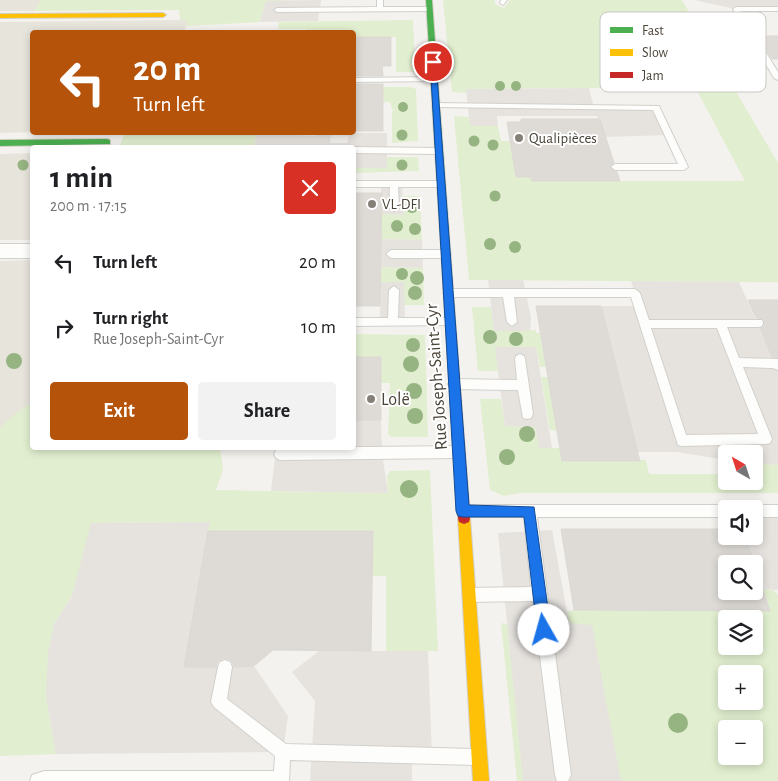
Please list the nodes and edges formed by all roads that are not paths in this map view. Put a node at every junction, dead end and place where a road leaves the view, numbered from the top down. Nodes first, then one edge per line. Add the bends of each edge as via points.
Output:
1 (380, 0) edge
2 (429, 4) edge
3 (380, 9) junction
4 (778, 9) edge
5 (277, 10) dead end
6 (738, 12) edge
7 (163, 15) dead end
8 (0, 16) edge
9 (766, 58) edge
10 (778, 78) edge
11 (356, 80) edge
12 (434, 80) junction
13 (436, 105) junction
14 (107, 142) dead end
15 (0, 143) edge
16 (356, 150) edge
17 (439, 151) junction
18 (615, 167) dead end
19 (356, 184) edge
20 (394, 184) junction
21 (441, 184) junction
22 (394, 208) dead end
23 (0, 251) edge
24 (30, 251) edge
25 (391, 254) dead end
26 (446, 254) junction
27 (394, 290) dead end
28 (508, 293) junction
29 (448, 294) junction
30 (356, 322) edge
31 (393, 322) junction
32 (450, 322) junction
33 (512, 322) dead end
34 (720, 323) junction
35 (758, 323) dead end
36 (645, 324) junction
37 (520, 359) dead end
38 (736, 362) junction
39 (778, 364) edge
40 (454, 384) junction
41 (523, 385) junction
42 (527, 414) dead end
43 (459, 452) junction
44 (280, 454) dead end
45 (463, 511) junction
46 (530, 511) junction
47 (718, 511) edge
48 (763, 511) edge
49 (778, 511) edge
50 (540, 594) junction
51 (469, 595) junction
52 (226, 667) dead end
53 (283, 752) junction
54 (479, 757) junction
55 (563, 775) dead end
56 (281, 780) edge
57 (38, 781) edge
58 (481, 781) edge

1 - 3 lane
2 - 3 lane
2 - 12 street, Rue Joseph-Saint-Cyr
3 - 5 lane
4 - 6 lane via 736,9
7 - 8 street
9 - 10 lane
11 - 12 lane
12 - 13 street, Rue Joseph-Saint-Cyr
13 - 17 street, Rue Joseph-Saint-Cyr
13 - 18 lane via 656,108 684,168
14 - 15 street
16 - 17 lane
17 - 21 street, Rue Joseph-Saint-Cyr
19 - 20 lane
20 - 21 lane
20 - 22 lane
21 - 26 street, Rue Joseph-Saint-Cyr
23 - 24 street
25 - 26 lane
26 - 29 street, Rue Joseph-Saint-Cyr
27 - 31 lane
28 - 29 lane
28 - 33 lane
28 - 36 lane via 635,293
29 - 32 street, Rue Joseph-Saint-Cyr
30 - 31 lane
31 - 32 lane
32 - 40 street, Rue Joseph-Saint-Cyr
34 - 35 lane
34 - 36 lane
34 - 38 lane
36 - 38 lane via 682,441 766,439
37 - 41 lane
38 - 39 lane
40 - 41 lane
40 - 43 street, Rue Joseph-Saint-Cyr
41 - 42 lane
43 - 44 lane
43 - 45 street, Rue Joseph-Saint-Cyr
45 - 46 lane
45 - 51 street, Rue Joseph-Saint-Cyr
46 - 47 lane
46 - 50 lane
48 - 49 lane
50 - 51 lane
50 - 55 lane
51 - 54 street, Rue Joseph-Saint-Cyr
52 - 53 lane via 219,702
53 - 54 lane
53 - 56 lane
54 - 58 street, Rue Joseph-Saint-Cyr
56 - 57 lane

